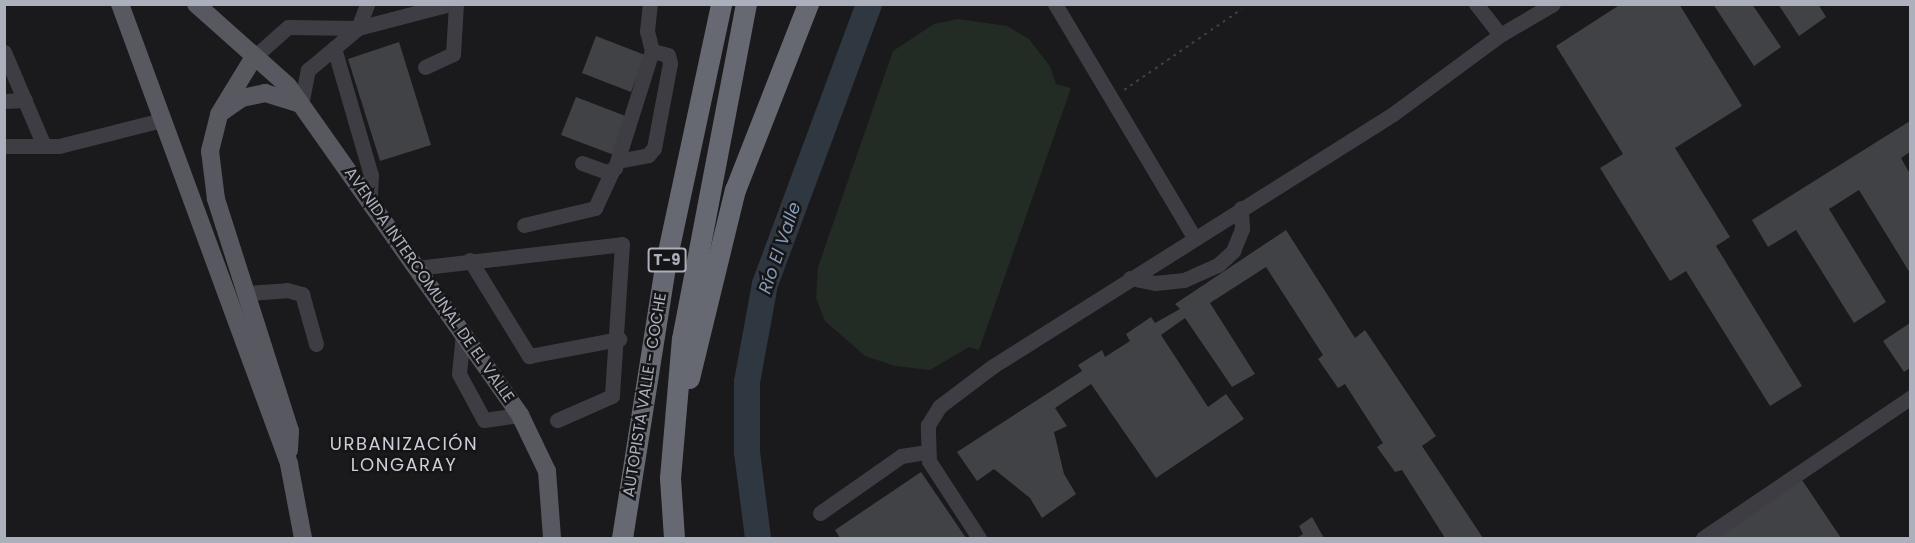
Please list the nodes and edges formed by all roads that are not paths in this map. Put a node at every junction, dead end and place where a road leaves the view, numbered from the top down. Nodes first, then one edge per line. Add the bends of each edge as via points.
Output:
1 (120, 4) edge
2 (196, 4) edge
3 (368, 4) edge
4 (450, 4) edge
5 (456, 4) edge
6 (650, 4) edge
7 (721, 4) edge
8 (746, 4) edge
9 (808, 4) edge
10 (1055, 4) edge
11 (1476, 4) edge
12 (1553, 4) edge
13 (427, 6) edge
14 (358, 28) junction
15 (1500, 35) junction
16 (334, 48) junction
17 (652, 51) junction
18 (4, 52) edge
19 (254, 57) junction
20 (425, 67) dead end
21 (4, 100) edge
22 (24, 100) junction
23 (301, 105) junction
24 (219, 114) junction
25 (633, 115) junction
26 (162, 120) junction
27 (659, 122) junction
28 (4, 146) edge
29 (44, 146) junction
30 (582, 163) dead end
31 (615, 166) junction
32 (370, 196) junction
33 (1241, 208) junction
34 (524, 225) dead end
35 (1194, 237) junction
36 (470, 260) junction
37 (416, 267) junction
38 (1130, 278) junction
39 (248, 292) junction
40 (464, 333) junction
41 (619, 339) junction
42 (316, 344) dead end
43 (1911, 398) edge
44 (520, 415) junction
45 (557, 420) dead end
46 (672, 443) junction
47 (927, 452) junction
48 (289, 464) junction
49 (820, 513) dead end
50 (623, 528) edge
51 (303, 538) edge
52 (552, 538) edge
53 (631, 538) edge
54 (674, 538) edge
55 (980, 538) edge
56 (1703, 538) edge

1 - 26 main road
2 - 19 main road, AVENIDA INTERCOMUNAL DE EL VALLE
3 - 14 street
4 - 13 street
5 - 20 street via 453,54
6 - 17 street via 647,31
7 - 50 highway, AUTOPISTA VALLE - COCHE / T-9 via 666,261
8 - 46 highway, AUTOPISTA VALLE - COCHE / T-9 via 682,339
9 - 46 highway via 735,190
10 - 35 street
11 - 15 street
12 - 15 street
13 - 14 street
14 - 16 street
14 - 19 street via 288,27
15 - 33 street via 1393,114
16 - 23 street via 308,70
16 - 32 street via 371,175
17 - 25 street
17 - 27 street via 668,55 670,63
18 - 22 street
19 - 23 main road, AVENIDA INTERCOMUNAL DE EL VALLE via 275,71
19 - 24 main road
21 - 22 street
22 - 29 street
23 - 24 main road via 277,94 257,94
23 - 32 main road, AVENIDA INTERCOMUNAL DE EL VALLE
24 - 39 main road via 211,138 212,178
25 - 27 street
25 - 31 street
26 - 29 street
26 - 48 main road
27 - 31 street via 652,153
28 - 29 street
30 - 31 street
31 - 34 street via 595,208
32 - 37 main road, AVENIDA INTERCOMUNAL DE EL VALLE
33 - 35 street
33 - 38 street via 1242,229 1233,251 1218,266 1185,280 1155,283
35 - 38 street
36 - 37 street
36 - 41 street via 529,356
36 - 41 street via 619,241
37 - 40 main road, AVENIDA INTERCOMUNAL DE EL VALLE
38 - 47 street via 993,366 940,406 928,425
39 - 42 street via 287,290 302,294
39 - 48 main road via 290,431
40 - 44 main road, AVENIDA INTERCOMUNAL DE EL VALLE
40 - 44 street via 459,374 484,420
41 - 45 street via 612,396
43 - 56 street
44 - 52 main road, AVENIDA INTERCOMUNAL DE EL VALLE via 547,471
46 - 54 highway, AUTOPISTA VALLE - COCHE / T-9
47 - 49 street via 901,456
47 - 55 street
48 - 51 main road
50 - 53 highway

